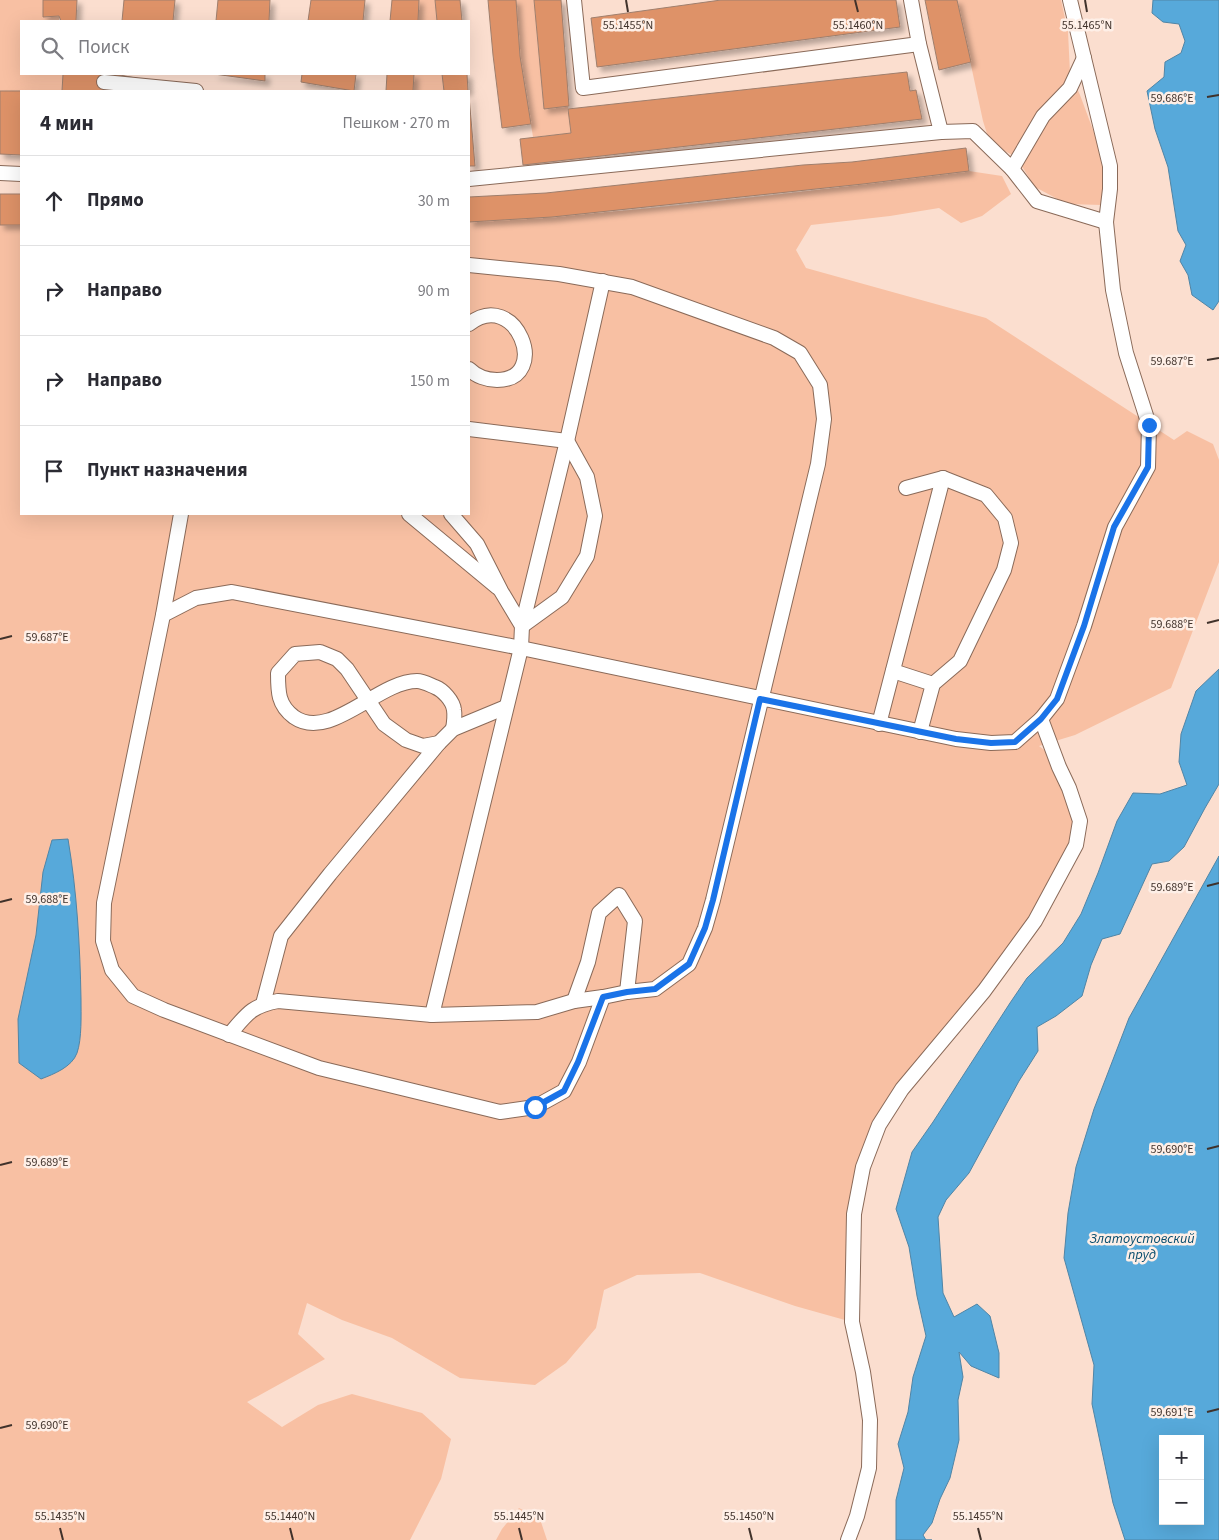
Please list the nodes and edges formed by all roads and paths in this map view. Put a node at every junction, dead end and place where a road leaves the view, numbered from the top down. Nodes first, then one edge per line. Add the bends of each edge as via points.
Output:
1 (574, 0) edge
2 (911, 0) edge
3 (1070, 0) edge
4 (919, 44) junction
5 (1084, 58) junction
6 (104, 82) dead end
7 (186, 90) edge
8 (941, 132) junction
9 (1012, 170) junction
10 (0, 173) edge
11 (20, 174) edge
12 (470, 179) edge
13 (1106, 222) junction
14 (470, 265) edge
15 (603, 281) junction
16 (470, 323) edge
17 (470, 370) edge
18 (470, 430) edge
19 (567, 441) junction
20 (943, 478) junction
21 (906, 488) dead end
22 (181, 515) edge
23 (410, 515) edge
24 (452, 515) edge
25 (501, 591) junction
26 (163, 615) junction
27 (522, 626) junction
28 (521, 648) junction
29 (893, 671) junction
30 (933, 684) junction
31 (760, 699) junction
32 (367, 700) junction
33 (506, 707) junction
34 (1041, 719) junction
35 (879, 724) junction
36 (453, 729) junction
37 (920, 732) junction
38 (439, 743) junction
39 (627, 992) junction
40 (603, 997) junction
41 (574, 1001) junction
42 (262, 1004) junction
43 (432, 1015) junction
44 (229, 1034) junction
45 (848, 1540) edge

1 - 4 lane via 583,88
2 - 4 lane
3 - 5 lane
4 - 8 lane
5 - 9 lane via 1070,88 1043,116
5 - 13 lane via 1110,166
6 - 7 lane
8 - 9 lane via 973,131
8 - 12 lane
9 - 13 lane via 1037,201
10 - 11 lane
13 - 34 lane via 1113,290 1126,353 1149,425 1148,467 1114,527 1084,626 1057,699
14 - 15 lane
15 - 19 lane
15 - 31 lane via 632,287 774,338 800,353 820,386 824,420 818,464
16 - 17 lane via 484,316 502,317 517,328 524,343 525,360 518,373 503,380 488,380
18 - 19 lane
19 - 27 lane
19 - 27 lane via 587,477 595,516 587,556 562,596
20 - 21 lane
20 - 29 lane
20 - 30 lane via 986,495 1005,518 1011,543 1004,570 960,661
22 - 26 lane
23 - 25 lane
24 - 25 lane via 477,544
25 - 27 lane
26 - 28 lane via 196,598 232,592
26 - 44 lane via 104,902 103,940 112,970 133,996
27 - 28 lane
28 - 31 lane
28 - 33 lane
29 - 30 lane
29 - 35 lane
30 - 37 lane
31 - 35 lane
31 - 39 lane via 713,900 689,964 655,989
32 - 32 lane via 347,669 337,659 320,652 295,654 278,673 278,695 287,711 300,721 320,722 339,718
32 - 36 lane via 392,687 418,681 442,690 454,708
32 - 38 lane via 384,724 406,740 422,746
33 - 36 lane
33 - 43 lane
34 - 37 lane via 1015,742 982,742
34 - 45 lane via 1080,821 1076,845 1035,921 984,991 902,1088 879,1125 863,1166 854,1214 852,1322 870,1420 869,1468
35 - 37 lane
36 - 38 lane
38 - 42 lane via 281,936
39 - 40 lane
39 - 41 lane via 635,921 619,895 599,913 588,962
40 - 41 lane
40 - 44 lane via 564,1091 535,1107 500,1112 319,1068
41 - 43 lane via 537,1012
42 - 43 lane via 278,1001
42 - 44 lane via 248,1013

